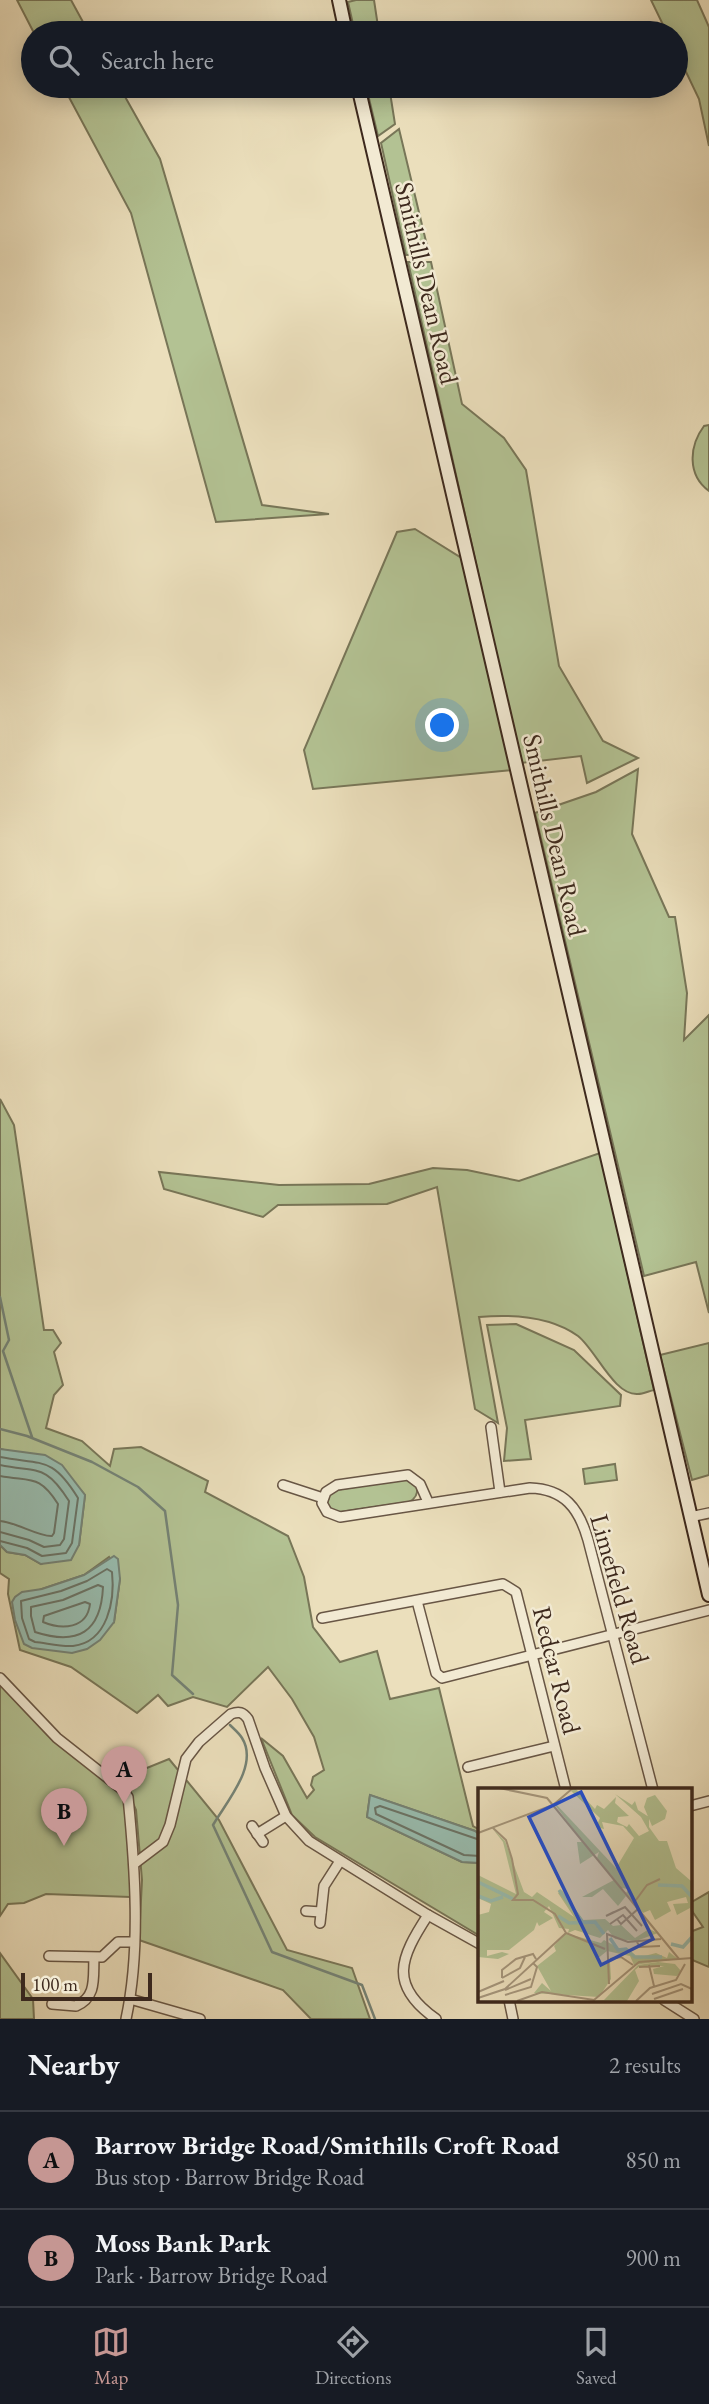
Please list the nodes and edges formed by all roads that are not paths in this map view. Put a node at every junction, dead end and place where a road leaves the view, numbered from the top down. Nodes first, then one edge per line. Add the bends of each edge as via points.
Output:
1 (339, 0) edge
2 (343, 21) edge
3 (361, 98) edge
4 (491, 1427) dead end
5 (283, 1485) dead end
6 (500, 1492) junction
7 (323, 1497) junction
8 (428, 1502) junction
9 (709, 1513) edge
10 (690, 1517) junction
11 (709, 1595) edge
12 (417, 1601) junction
13 (709, 1610) edge
14 (321, 1618) dead end
15 (613, 1634) junction
16 (533, 1656) junction
17 (0, 1678) edge
18 (554, 1746) junction
19 (467, 1767) dead end
20 (565, 1788) edge
21 (652, 1788) edge
22 (709, 1801) edge
23 (692, 1805) edge
24 (286, 1816) junction
25 (257, 1834) dead end
26 (340, 1861) junction
27 (134, 1864) junction
28 (306, 1911) dead end
29 (321, 1912) junction
30 (428, 1915) junction
31 (320, 1923) dead end
32 (133, 1942) junction
33 (478, 1943) edge
34 (48, 1956) dead end
35 (94, 1958) junction
36 (130, 1999) junction
37 (667, 2002) edge
38 (52, 2004) dead end
39 (126, 2019) edge
40 (200, 2019) edge
41 (436, 2019) edge
42 (694, 2019) edge

1 - 2 street
3 - 10 street, Smithills Dean Road
4 - 6 street
5 - 7 street, Limefield Road
6 - 8 street, Limefield Road
6 - 15 street, Limefield Road via 544,1488 578,1513
7 - 8 street, Limefield Road via 323,1507 336,1517
7 - 8 street via 337,1485 408,1475 420,1484
9 - 10 street
10 - 11 street, Smithills Dean Road
12 - 14 street, Redcar Road
12 - 16 street, Redcar Road via 508,1586 516,1591
12 - 16 street via 436,1673 442,1678
13 - 15 street
15 - 16 street
15 - 21 street, Limefield Road
16 - 18 street, Redcar Road
17 - 27 street via 57,1738 123,1790 128,1797
18 - 19 street
18 - 20 street, Redcar Road
22 - 23 street
24 - 25 street
24 - 26 street via 309,1841
24 - 27 street via 248,1719 237,1712 199,1742 186,1759 163,1842
26 - 29 street via 324,1886
26 - 30 street
27 - 32 street
28 - 29 street
29 - 31 street
30 - 33 street
30 - 41 street via 410,1943 403,1966 414,2001
32 - 35 street via 118,1942 107,1955
32 - 36 street
34 - 35 street
35 - 38 street via 90,1995 76,2006
36 - 39 street
36 - 40 street
37 - 42 street

